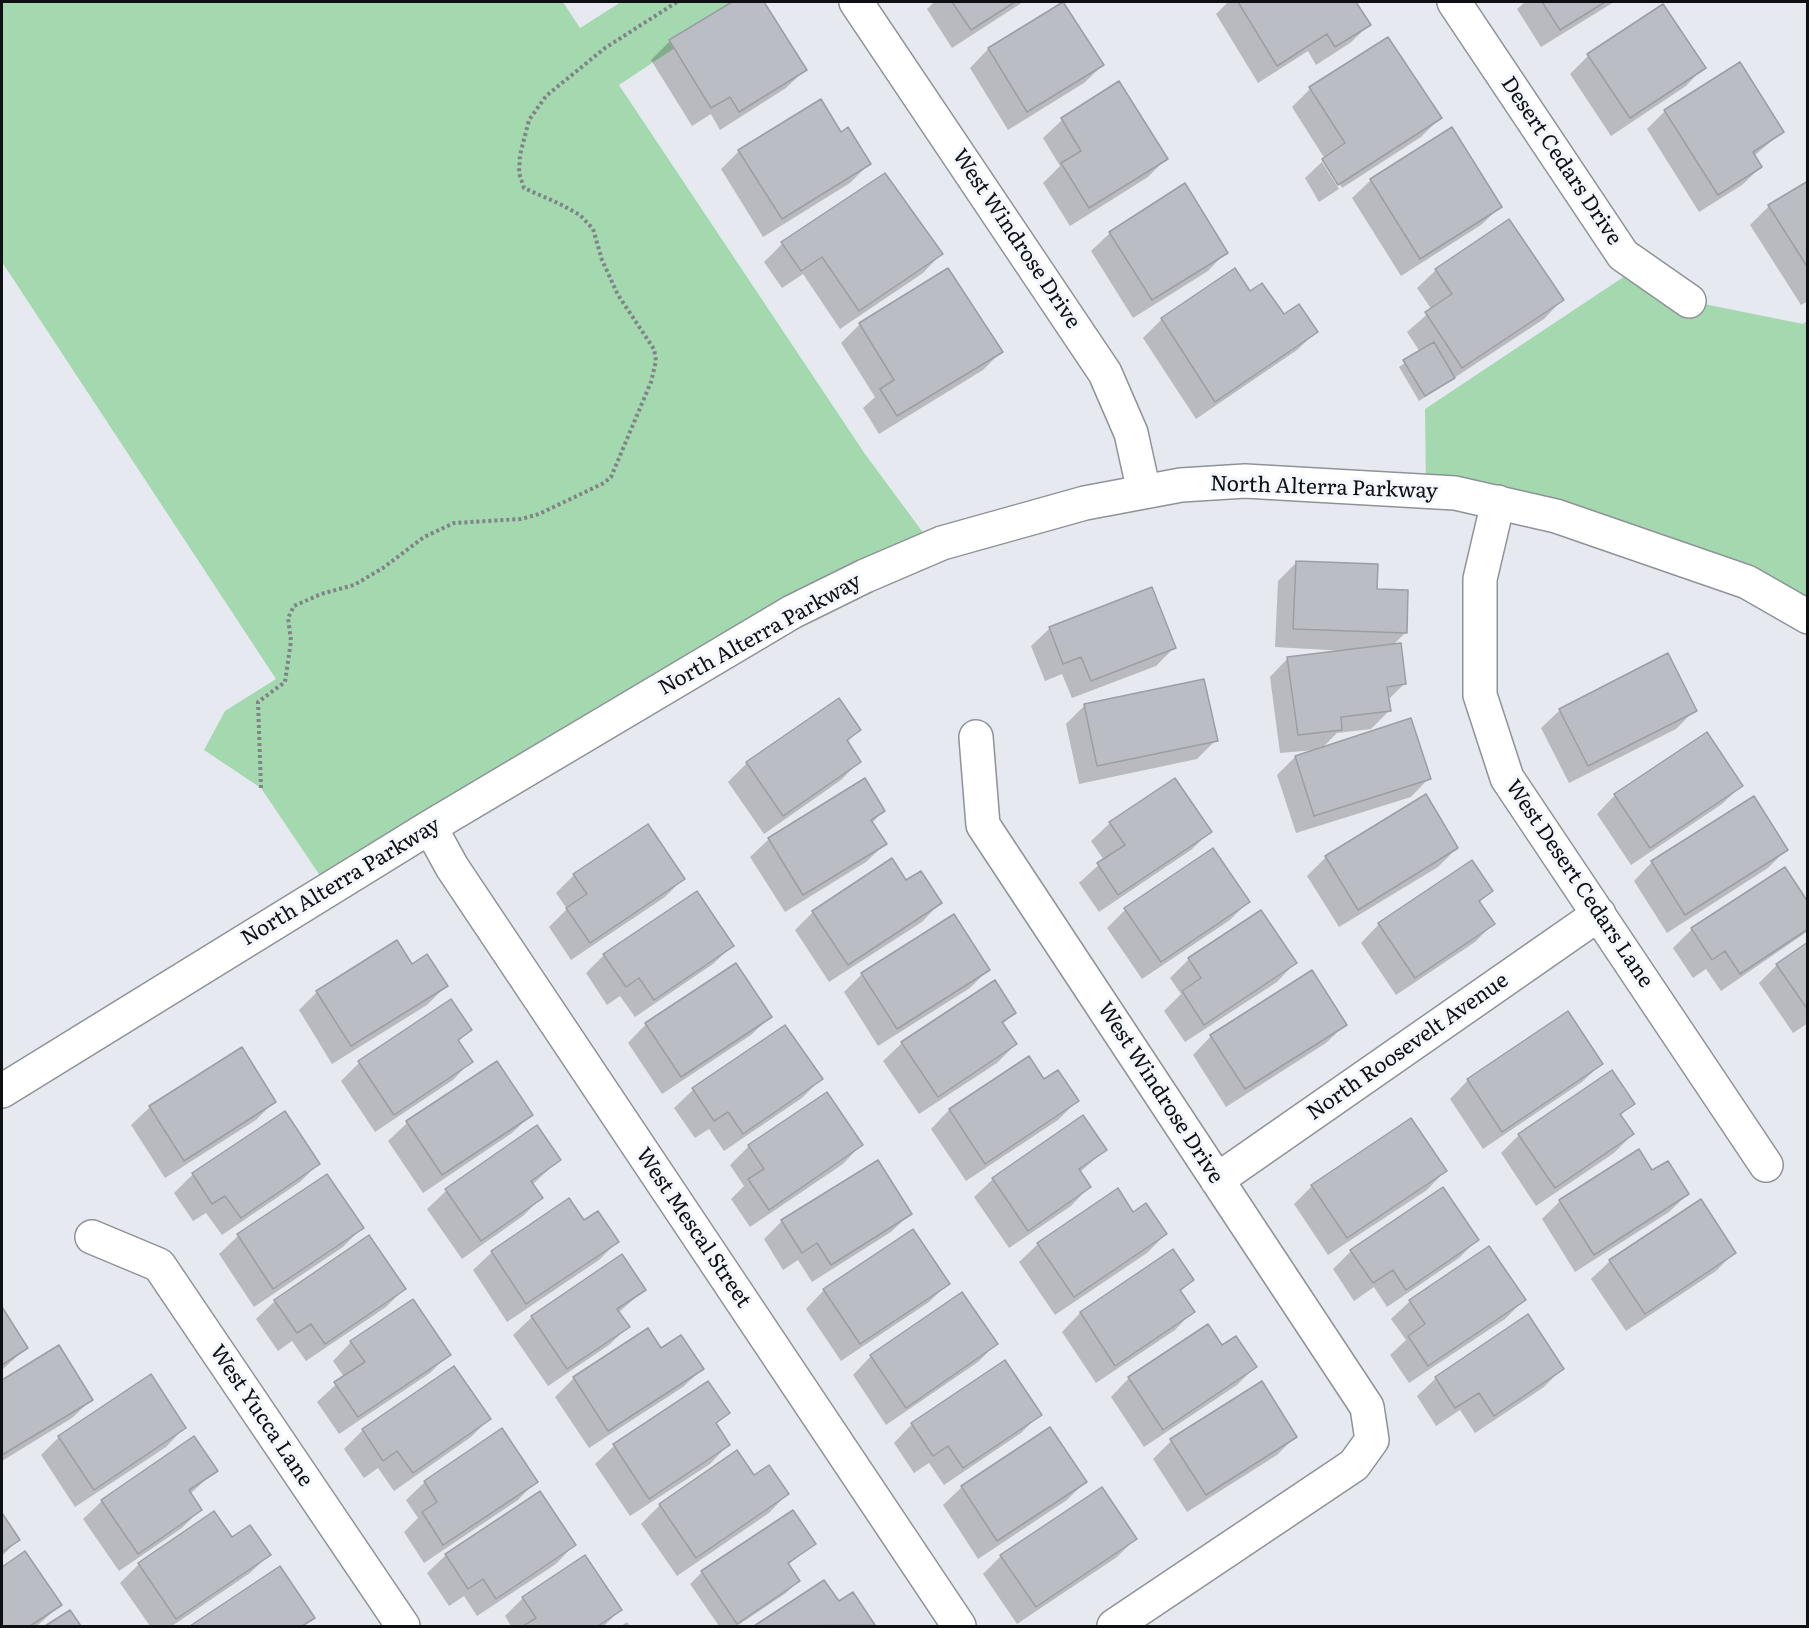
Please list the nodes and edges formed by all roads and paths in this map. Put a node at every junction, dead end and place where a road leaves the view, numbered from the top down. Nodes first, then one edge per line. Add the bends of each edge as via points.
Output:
1 (677, 2) edge
2 (856, 2) edge
3 (1454, 2) edge
4 (1689, 301) dead end
5 (1144, 492) junction
6 (1498, 502) junction
7 (1808, 617) edge
8 (976, 737) dead end
9 (261, 788) dead end
10 (430, 827) junction
11 (1599, 914) junction
12 (2, 1091) edge
13 (1766, 1165) dead end
14 (1217, 1180) junction
15 (92, 1237) dead end
16 (403, 1626) edge
17 (959, 1626) edge
18 (1114, 1626) edge

1 - 9 path via 605,48 546,96 529,120 520,155 524,189 570,209 594,229 602,260 618,295 654,349 656,361 651,382 611,477 539,514 521,519 454,523 424,537 354,585 294,606 288,618 291,641 285,682 258,702
2 - 5 street, West Windrose Drive via 1105,373 1131,433
3 - 4 street, Desert Cedars Drive via 1623,255
5 - 6 street, North Alterra Parkway via 1245,481 1455,493
5 - 10 street, North Alterra Parkway via 1085,503 942,543 865,576 792,612
6 - 7 street, North Alterra Parkway via 1556,516 1747,582
6 - 11 street, West Desert Cedars Lane via 1480,579 1480,695 1507,778
8 - 14 street, West Windrose Drive via 983,825
10 - 12 street, North Alterra Parkway
10 - 17 street, West Mescal Street via 452,867
11 - 13 street, West Desert Cedars Lane
11 - 14 street, North Roosevelt Avenue
14 - 18 street, West Windrose Drive via 1367,1407 1372,1440 1354,1466
15 - 16 street, West Yucca Lane via 159,1265

